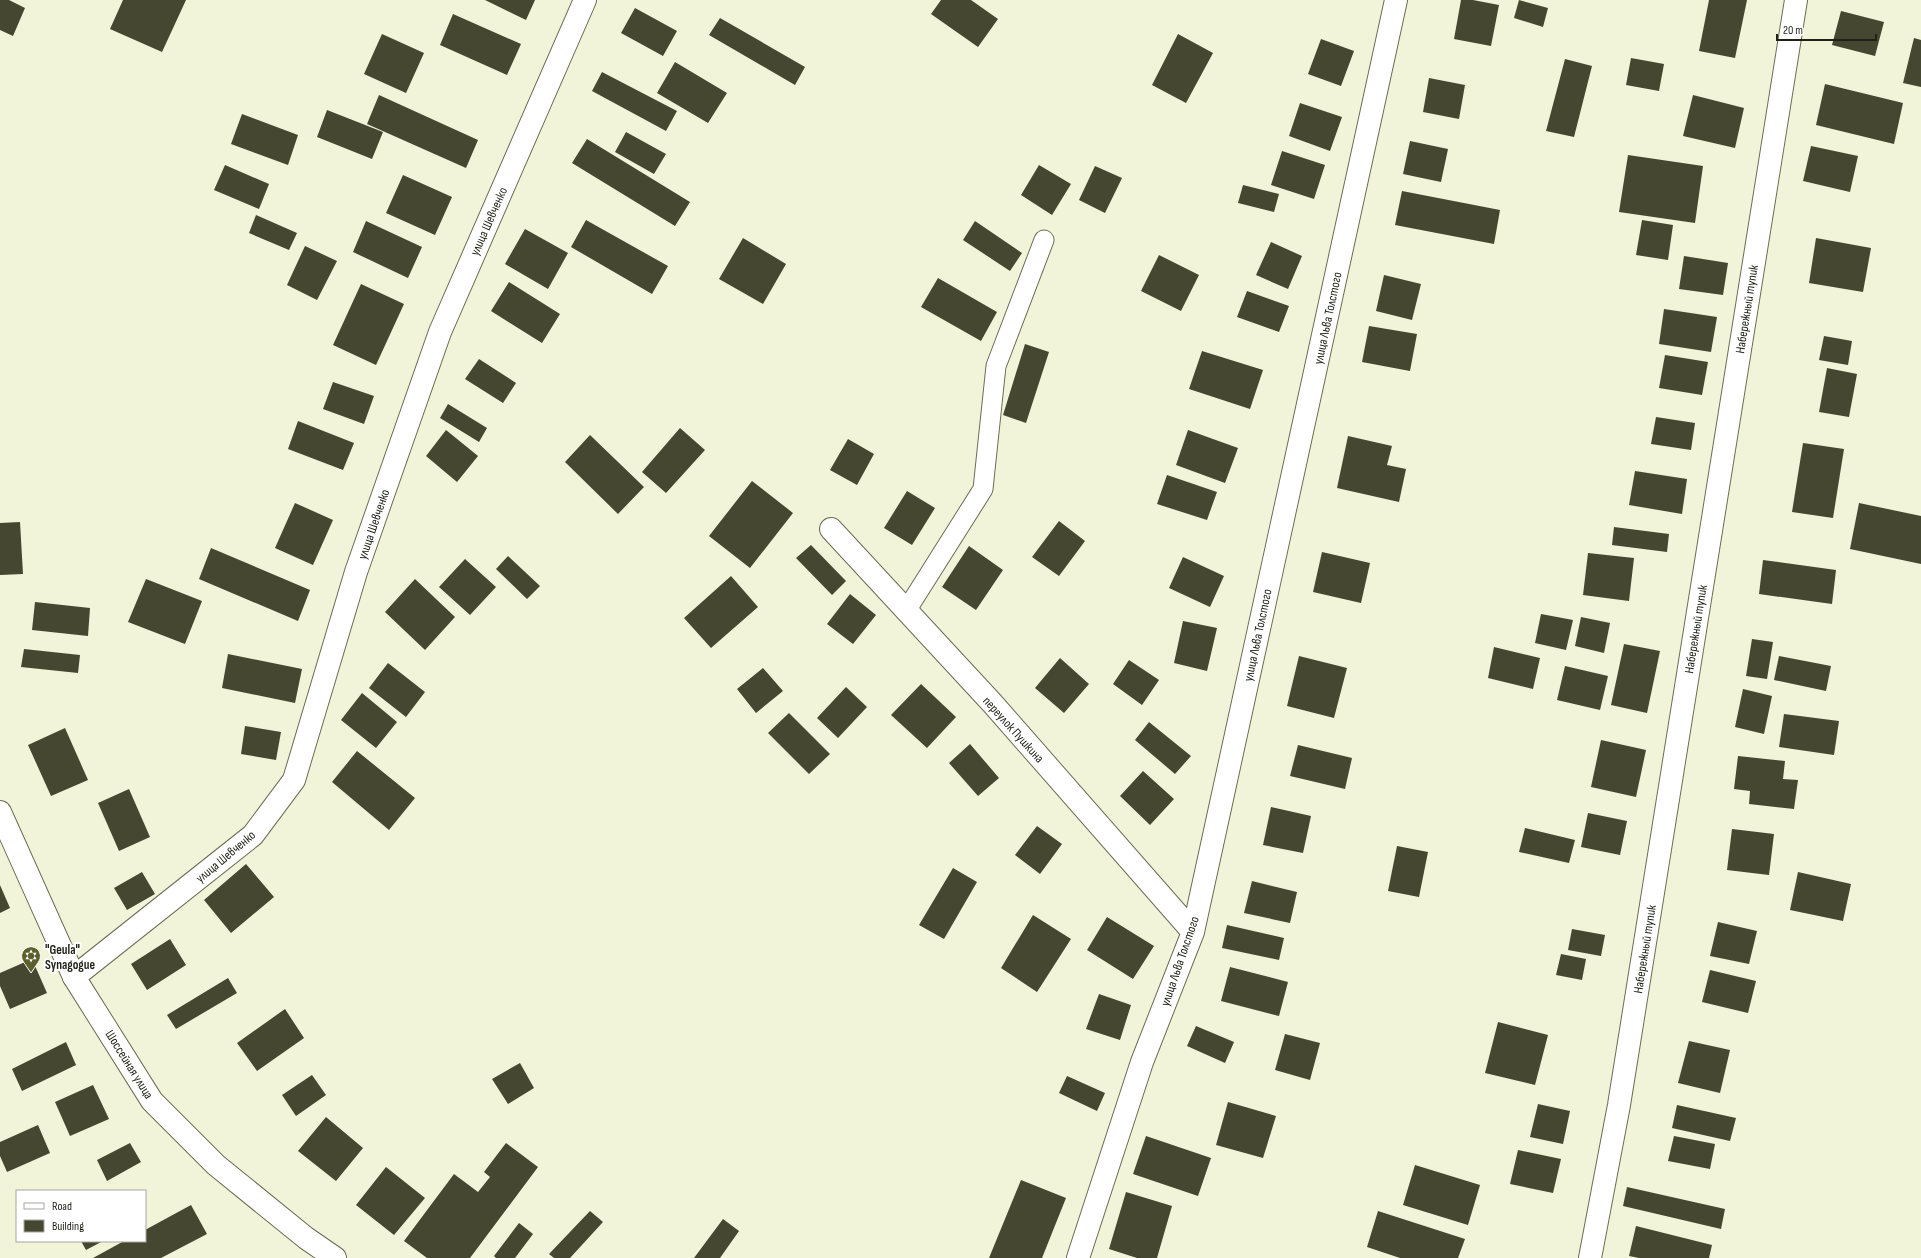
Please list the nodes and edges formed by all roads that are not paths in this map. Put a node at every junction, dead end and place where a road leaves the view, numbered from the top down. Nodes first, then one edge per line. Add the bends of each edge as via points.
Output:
1 (585, 0) edge
2 (1396, 0) edge
3 (1796, 0) edge
4 (1044, 240) dead end
5 (831, 529) dead end
6 (906, 611) junction
7 (0, 812) edge
8 (1193, 932) junction
9 (74, 977) junction
10 (335, 1258) edge
11 (1078, 1258) edge
12 (1590, 1258) edge

1 - 9 street, улица Шевченко via 440,332 356,572 294,780 253,835
2 - 8 street, улица Льва Толстого
3 - 12 street, Набережный тупик via 1620,1097
4 - 6 lane via 996,366 983,489
5 - 6 street, переулок Пушкина
6 - 8 street, переулок Пушкина via 998,710
7 - 9 street, Шоссейная улица
8 - 11 street, улица Льва Толстого via 1142,1062
9 - 10 street, Шоссейная улица via 152,1101 216,1165 306,1238

